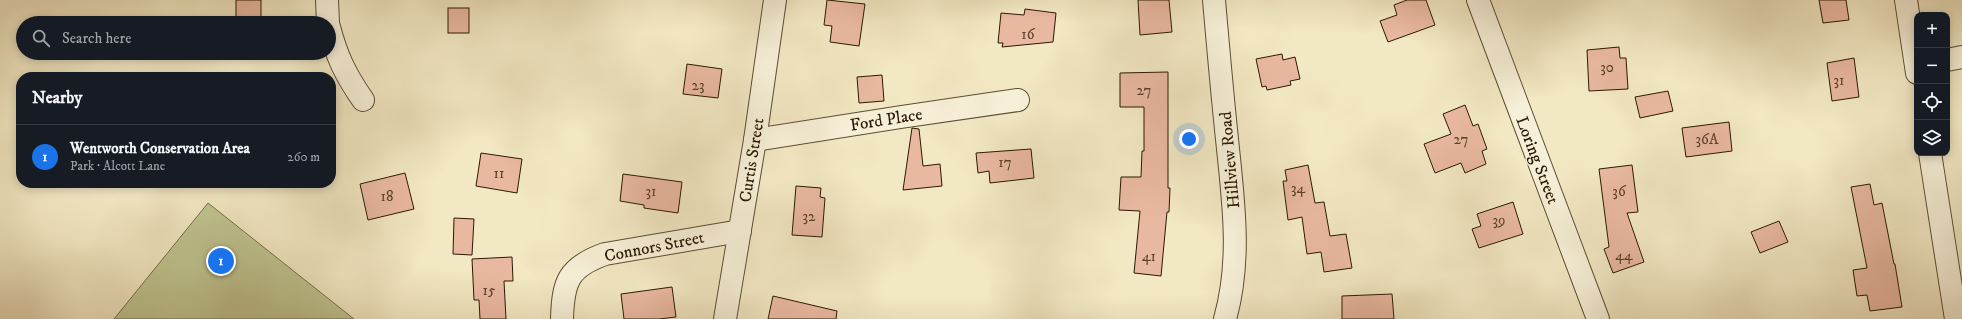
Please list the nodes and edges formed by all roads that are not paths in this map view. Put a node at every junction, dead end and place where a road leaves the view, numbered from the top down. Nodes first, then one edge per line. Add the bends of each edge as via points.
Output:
1 (327, 0) edge
2 (775, 0) edge
3 (1214, 0) edge
4 (1478, 0) edge
5 (1906, 0) edge
6 (328, 16) edge
7 (1914, 49) edge
8 (336, 53) edge
9 (1962, 57) edge
10 (1950, 59) edge
11 (363, 100) dead end
12 (1018, 100) dead end
13 (755, 140) junction
14 (1930, 156) edge
15 (740, 231) junction
16 (562, 319) edge
17 (725, 319) edge
18 (1225, 319) edge
19 (1598, 319) edge
20 (1956, 319) edge

1 - 6 street
2 - 13 street, Curtis Street
3 - 18 street, Hillview Road via 1234,202 1232,294
4 - 19 street, Loring Street
5 - 7 street
8 - 11 street
9 - 10 street
12 - 13 street, Ford Place
13 - 15 street, Curtis Street
14 - 20 street
15 - 16 street, Connors Street via 589,259 576,269 568,281 563,298
15 - 17 street, Curtis Street

